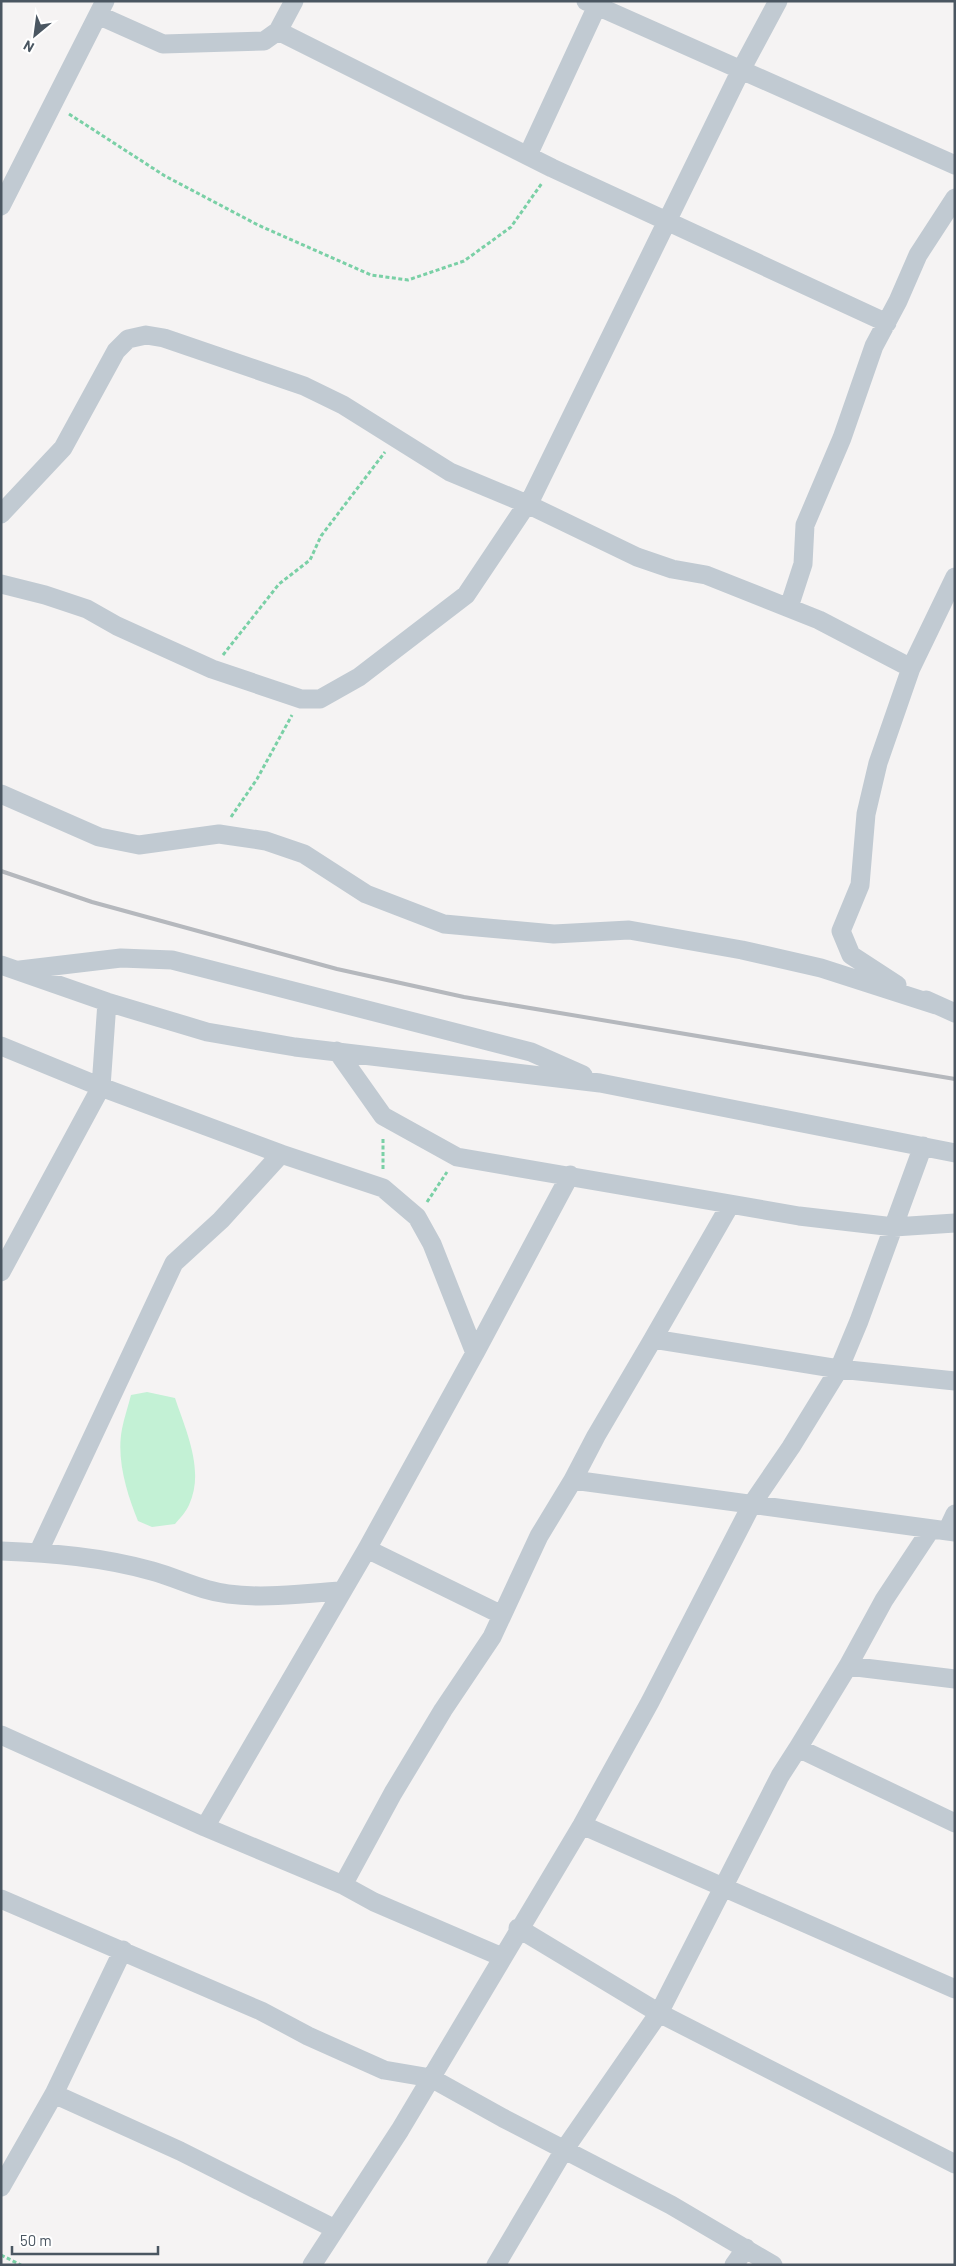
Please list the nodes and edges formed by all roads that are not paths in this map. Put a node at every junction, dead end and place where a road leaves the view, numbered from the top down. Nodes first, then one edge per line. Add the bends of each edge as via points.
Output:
1 (294, 1) edge
2 (778, 1) edge
3 (591, 4) edge
4 (101, 8) edge
5 (278, 31) junction
6 (741, 70) junction
7 (528, 155) junction
8 (955, 165) edge
9 (955, 198) edge
10 (1, 206) edge
11 (666, 223) junction
12 (887, 323) junction
13 (527, 504) junction
14 (1, 514) edge
15 (955, 577) edge
16 (1, 584) edge
17 (789, 607) junction
18 (911, 668) junction
19 (1, 794) edge
20 (9, 968) edge
21 (107, 1002) junction
22 (936, 1005) junction
23 (955, 1014) edge
24 (1, 1046) edge
25 (337, 1051) junction
26 (600, 1083) junction
27 (101, 1087) junction
28 (923, 1146) junction
29 (955, 1153) edge
30 (281, 1154) junction
31 (570, 1175) junction
32 (730, 1204) junction
33 (955, 1222) edge
34 (894, 1227) junction
35 (8, 1244) edge
36 (1, 1272) edge
37 (653, 1339) junction
38 (475, 1353) junction
39 (839, 1369) junction
40 (955, 1381) edge
41 (574, 1480) junction
42 (752, 1504) junction
43 (955, 1514) edge
44 (944, 1531) edge
45 (367, 1549) junction
46 (1, 1552) edge
47 (38, 1553) junction
48 (342, 1591) junction
49 (502, 1615) junction
50 (848, 1666) junction
51 (955, 1679) edge
52 (1, 1735) edge
53 (798, 1748) junction
54 (955, 1824) edge
55 (582, 1825) junction
56 (205, 1827) junction
57 (343, 1885) junction
58 (723, 1888) junction
59 (1, 1899) edge
60 (518, 1928) junction
61 (123, 1950) junction
62 (502, 1957) junction
63 (955, 1989) edge
64 (659, 2013) junction
65 (431, 2078) junction
66 (54, 2094) junction
67 (564, 2150) junction
68 (955, 2164) edge
69 (1, 2187) edge
70 (335, 2229) junction
71 (746, 2248) junction
72 (312, 2265) edge
73 (496, 2265) edge
74 (734, 2265) edge
75 (773, 2265) edge

1 - 5 street
2 - 6 street
3 - 6 street
3 - 7 street
4 - 5 street via 163,44 264,40
4 - 10 street
5 - 7 street
6 - 8 street
6 - 11 street
7 - 11 street
9 - 12 street via 918,255
11 - 12 street
11 - 13 street
12 - 17 street via 874,346 842,438 805,525 803,564
13 - 14 street via 450,472 336,401 304,386 192,346 146,335 128,339 116,351 63,448
13 - 16 street via 466,595 358,677 320,699 301,699 212,669 86,610
13 - 17 street via 637,557 672,569 706,575
15 - 18 street
17 - 18 street
18 - 22 street via 878,763 865,822 860,885 841,931 845,945 856,959 887,980
19 - 22 street via 99,837 139,845 219,834 266,841 304,854 366,894 444,924 554,934 629,930 821,968
20 - 21 street
20 - 26 street via 120,958 172,960 531,1052
21 - 25 street via 207,1032
21 - 27 street
22 - 23 street
24 - 27 street
25 - 26 street
25 - 31 street via 383,1116 457,1157
26 - 28 street
27 - 30 street
27 - 35 street
28 - 29 street
28 - 34 street
30 - 38 street via 383,1188 418,1217
30 - 47 street via 221,1220 174,1264
31 - 32 street
31 - 38 street
32 - 34 street
32 - 37 street
33 - 34 street
34 - 39 street
35 - 36 street
37 - 39 street
37 - 41 street
38 - 45 street
39 - 40 street
39 - 42 street via 792,1447
41 - 42 street
41 - 49 street via 540,1536
42 - 44 street
42 - 55 street via 650,1702
43 - 44 street
44 - 50 street via 884,1600
45 - 48 street
45 - 49 street
46 - 47 street
47 - 48 street via 91,1557 152,1571 226,1594 254,1596
48 - 56 street
49 - 57 street via 492,1637 443,1710 393,1794
50 - 51 street
50 - 53 street
52 - 56 street
53 - 54 street
53 - 58 street via 780,1776
55 - 58 street
55 - 60 street
56 - 57 street
57 - 62 street via 374,1902
58 - 63 street
58 - 64 street
59 - 61 street
60 - 62 street
60 - 64 street
61 - 65 street via 384,2070
61 - 66 street
62 - 65 street
64 - 67 street
64 - 68 street
65 - 67 street
65 - 70 street
66 - 69 street
66 - 70 street via 180,2151
67 - 71 street
67 - 73 street
70 - 72 street
71 - 74 street
71 - 75 street

